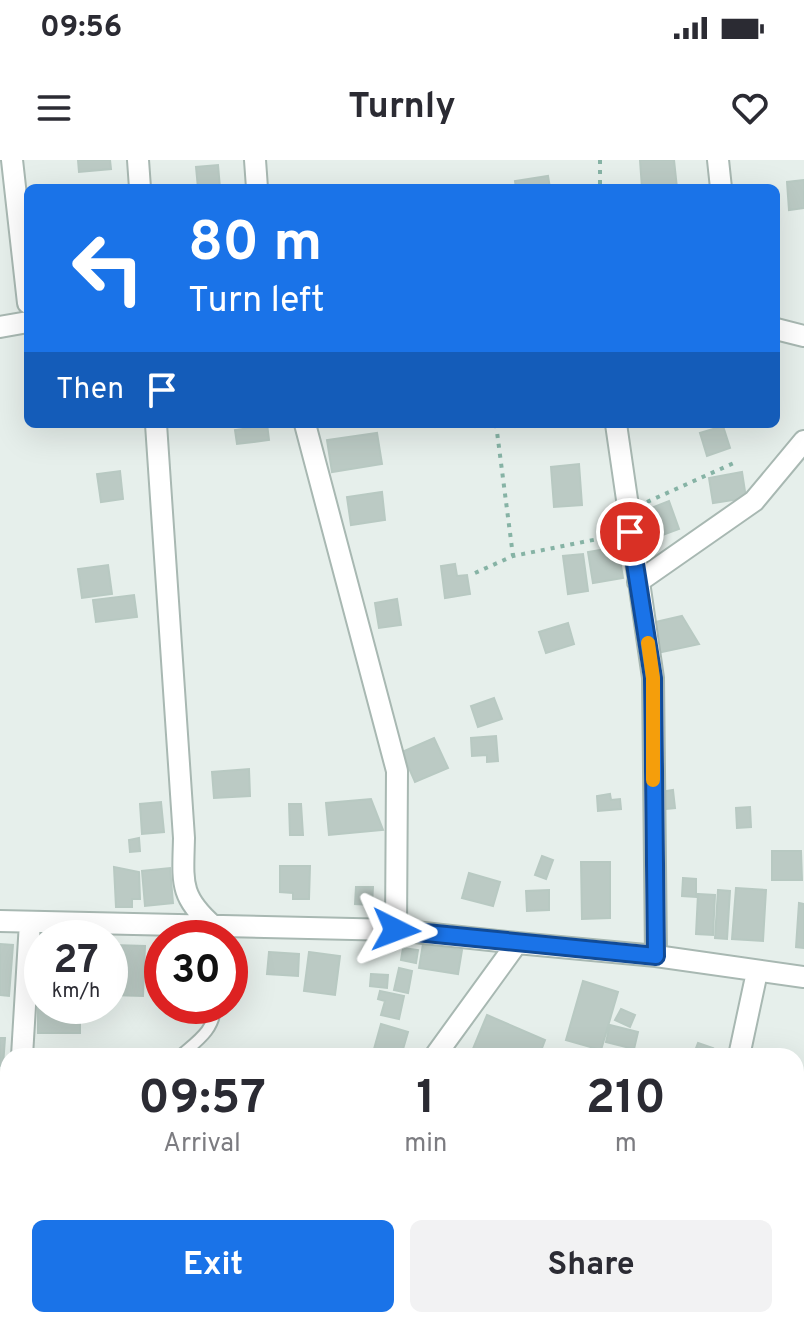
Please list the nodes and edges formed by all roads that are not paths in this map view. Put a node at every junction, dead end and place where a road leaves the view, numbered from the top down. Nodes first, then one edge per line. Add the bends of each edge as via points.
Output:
1 (12, 160) edge
2 (138, 160) edge
3 (255, 160) edge
4 (718, 160) edge
5 (140, 184) edge
6 (257, 184) edge
7 (721, 184) edge
8 (24, 267) edge
9 (24, 323) edge
10 (0, 327) edge
11 (780, 330) edge
12 (804, 336) edge
13 (156, 428) edge
14 (306, 428) edge
15 (617, 428) edge
16 (804, 441) edge
17 (638, 582) junction
18 (203, 920) edge
19 (0, 921) edge
20 (24, 922) edge
21 (396, 930) junction
22 (248, 932) edge
23 (517, 943) junction
24 (656, 956) junction
25 (757, 972) junction
26 (804, 977) edge
27 (24, 1022) edge
28 (212, 1024) edge
29 (22, 1048) edge
30 (190, 1048) edge
31 (441, 1048) edge
32 (741, 1048) edge

1 - 8 street
2 - 5 street
3 - 6 street
4 - 7 street
9 - 10 street
11 - 12 street
13 - 18 street via 183,884 191,907
14 - 21 street via 397,771
15 - 17 street
16 - 17 street via 754,501
17 - 24 street via 653,678
19 - 20 street
21 - 22 street
21 - 23 street
23 - 24 street
23 - 31 street
24 - 25 street
25 - 26 street
25 - 32 street
27 - 29 street
28 - 30 lane

